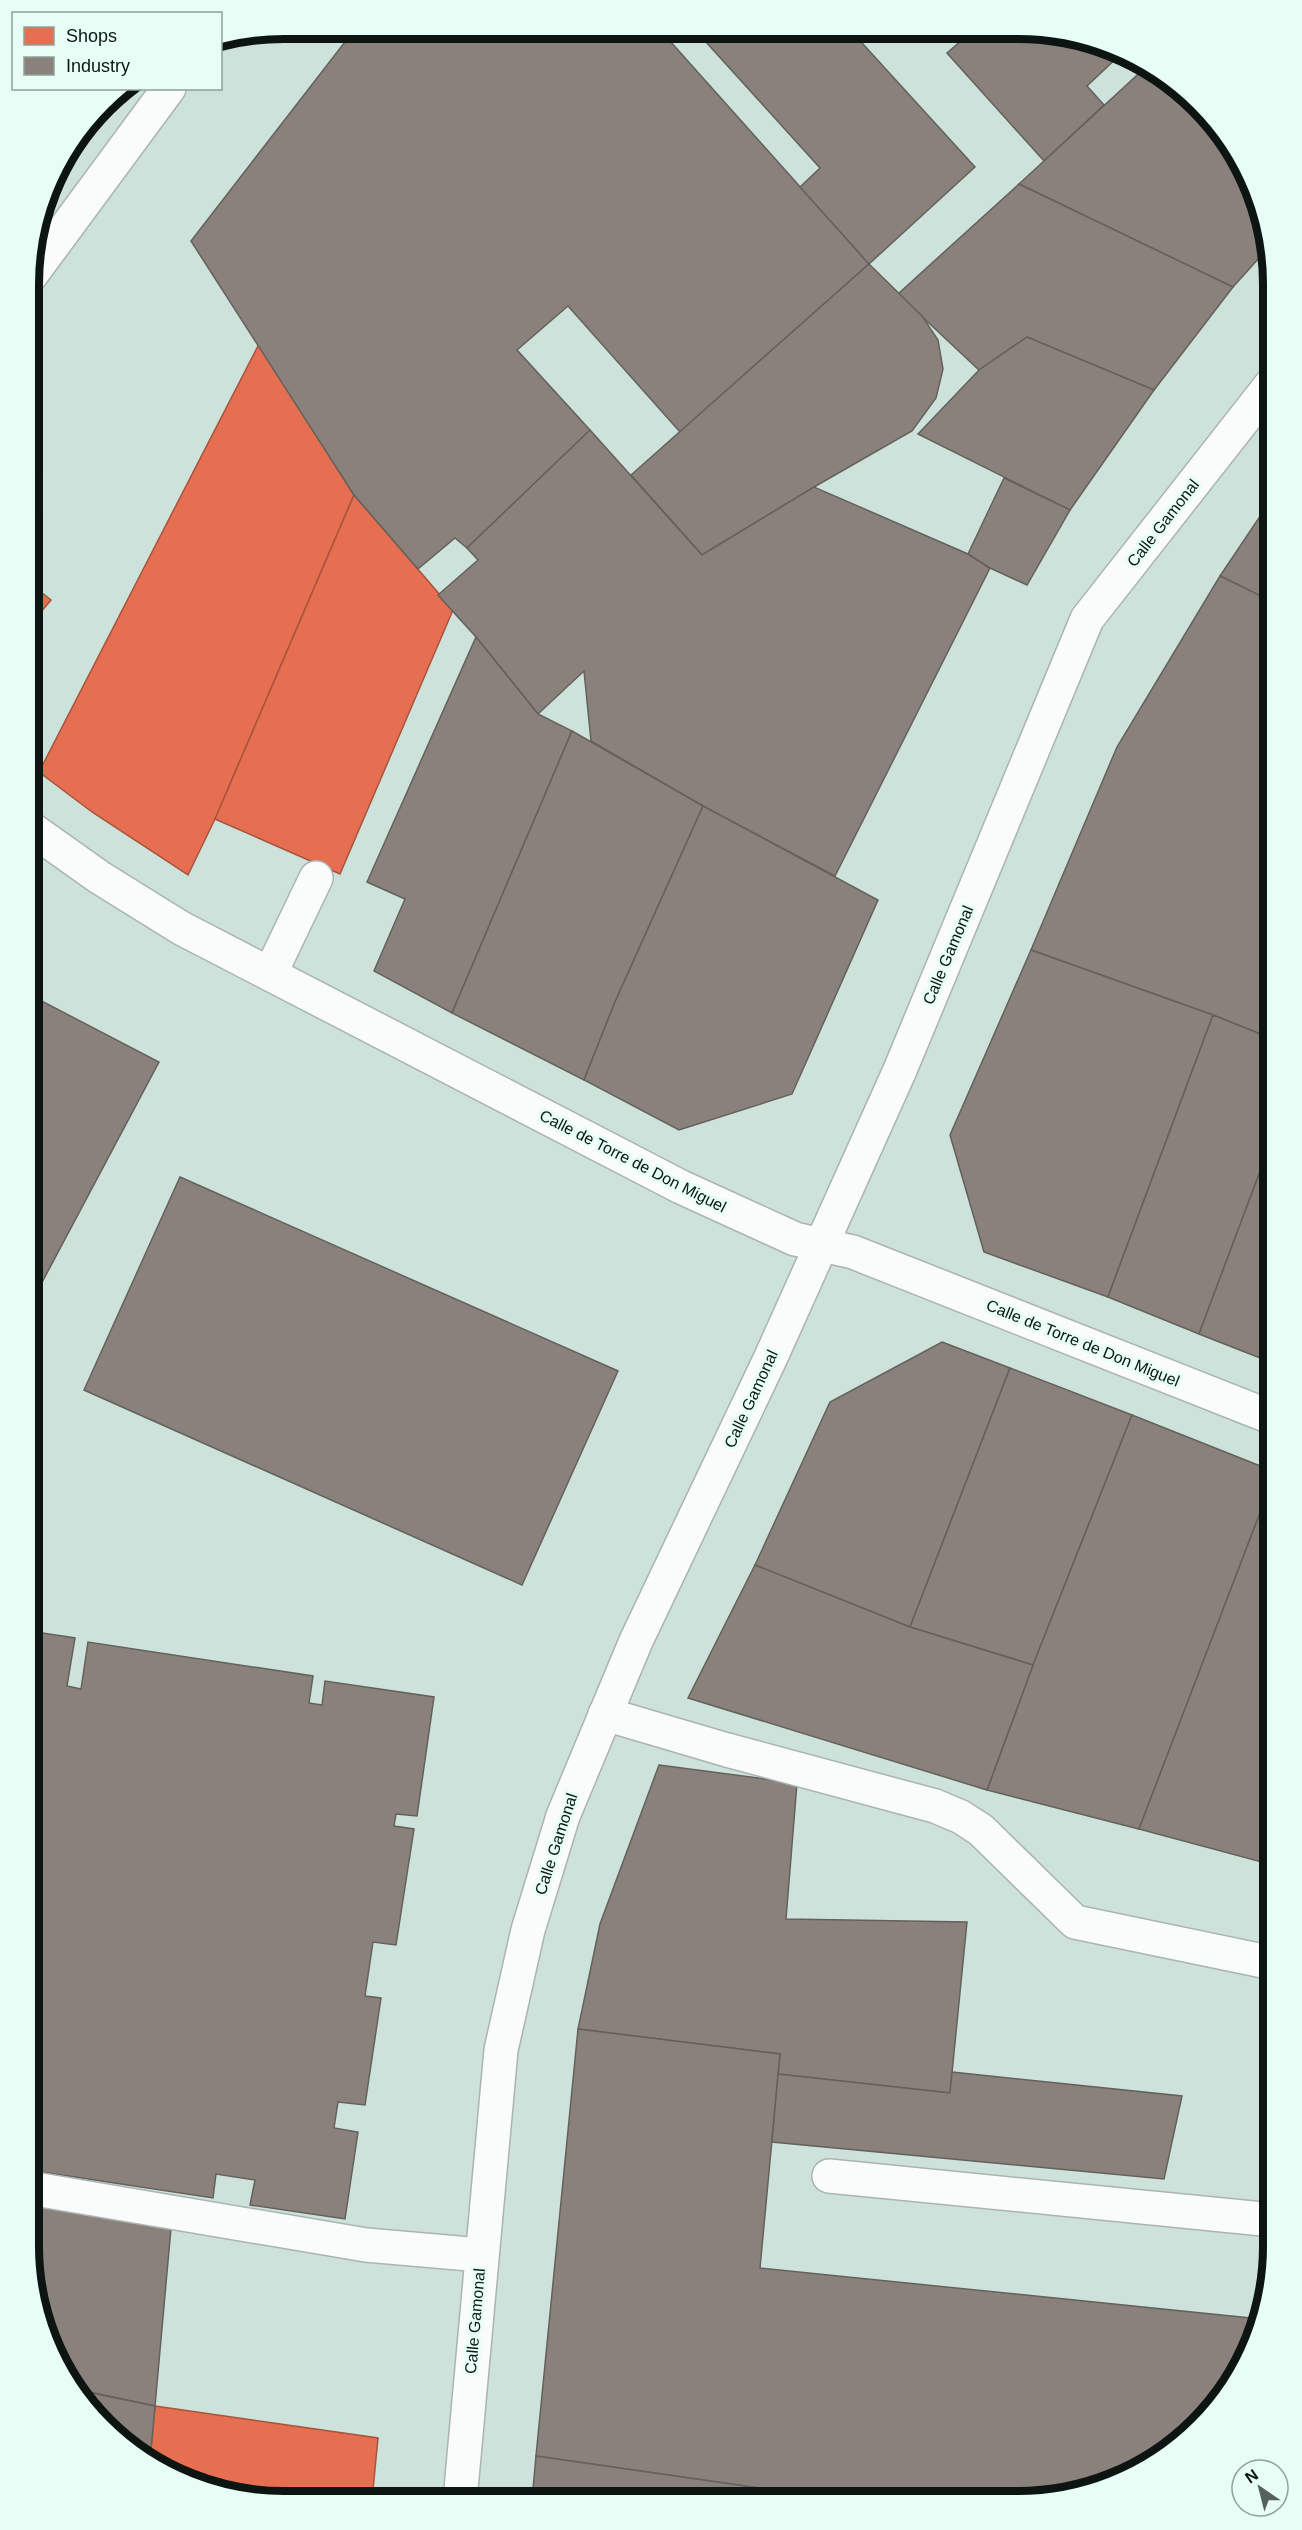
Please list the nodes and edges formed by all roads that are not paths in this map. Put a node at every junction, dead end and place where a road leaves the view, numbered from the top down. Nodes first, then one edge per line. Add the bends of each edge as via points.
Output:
1 (168, 90) edge
2 (40, 262) edge
3 (1263, 396) edge
4 (39, 835) edge
5 (316, 878) dead end
6 (270, 974) junction
7 (822, 1246) junction
8 (1263, 1414) edge
9 (605, 1714) junction
10 (1263, 1961) edge
11 (829, 2176) dead end
12 (39, 2190) edge
13 (1263, 2219) edge
14 (481, 2255) junction
15 (461, 2491) edge

1 - 2 street
3 - 7 street, Calle Gamonal via 1087,619 900,1070
4 - 6 street, Calle de Torre de Don Miguel via 99,878 181,928
5 - 6 street
6 - 7 street, Calle de Torre de Don Miguel via 681,1188 795,1239
7 - 8 street, Calle de Torre de Don Miguel via 853,1252
7 - 9 street, Calle Gamonal
9 - 10 street via 935,1806 981,1830 1075,1922
9 - 14 street, Calle Gamonal via 563,1816 528,1930 501,2050
11 - 13 street
12 - 14 street via 366,2245
14 - 15 street, Calle Gamonal

